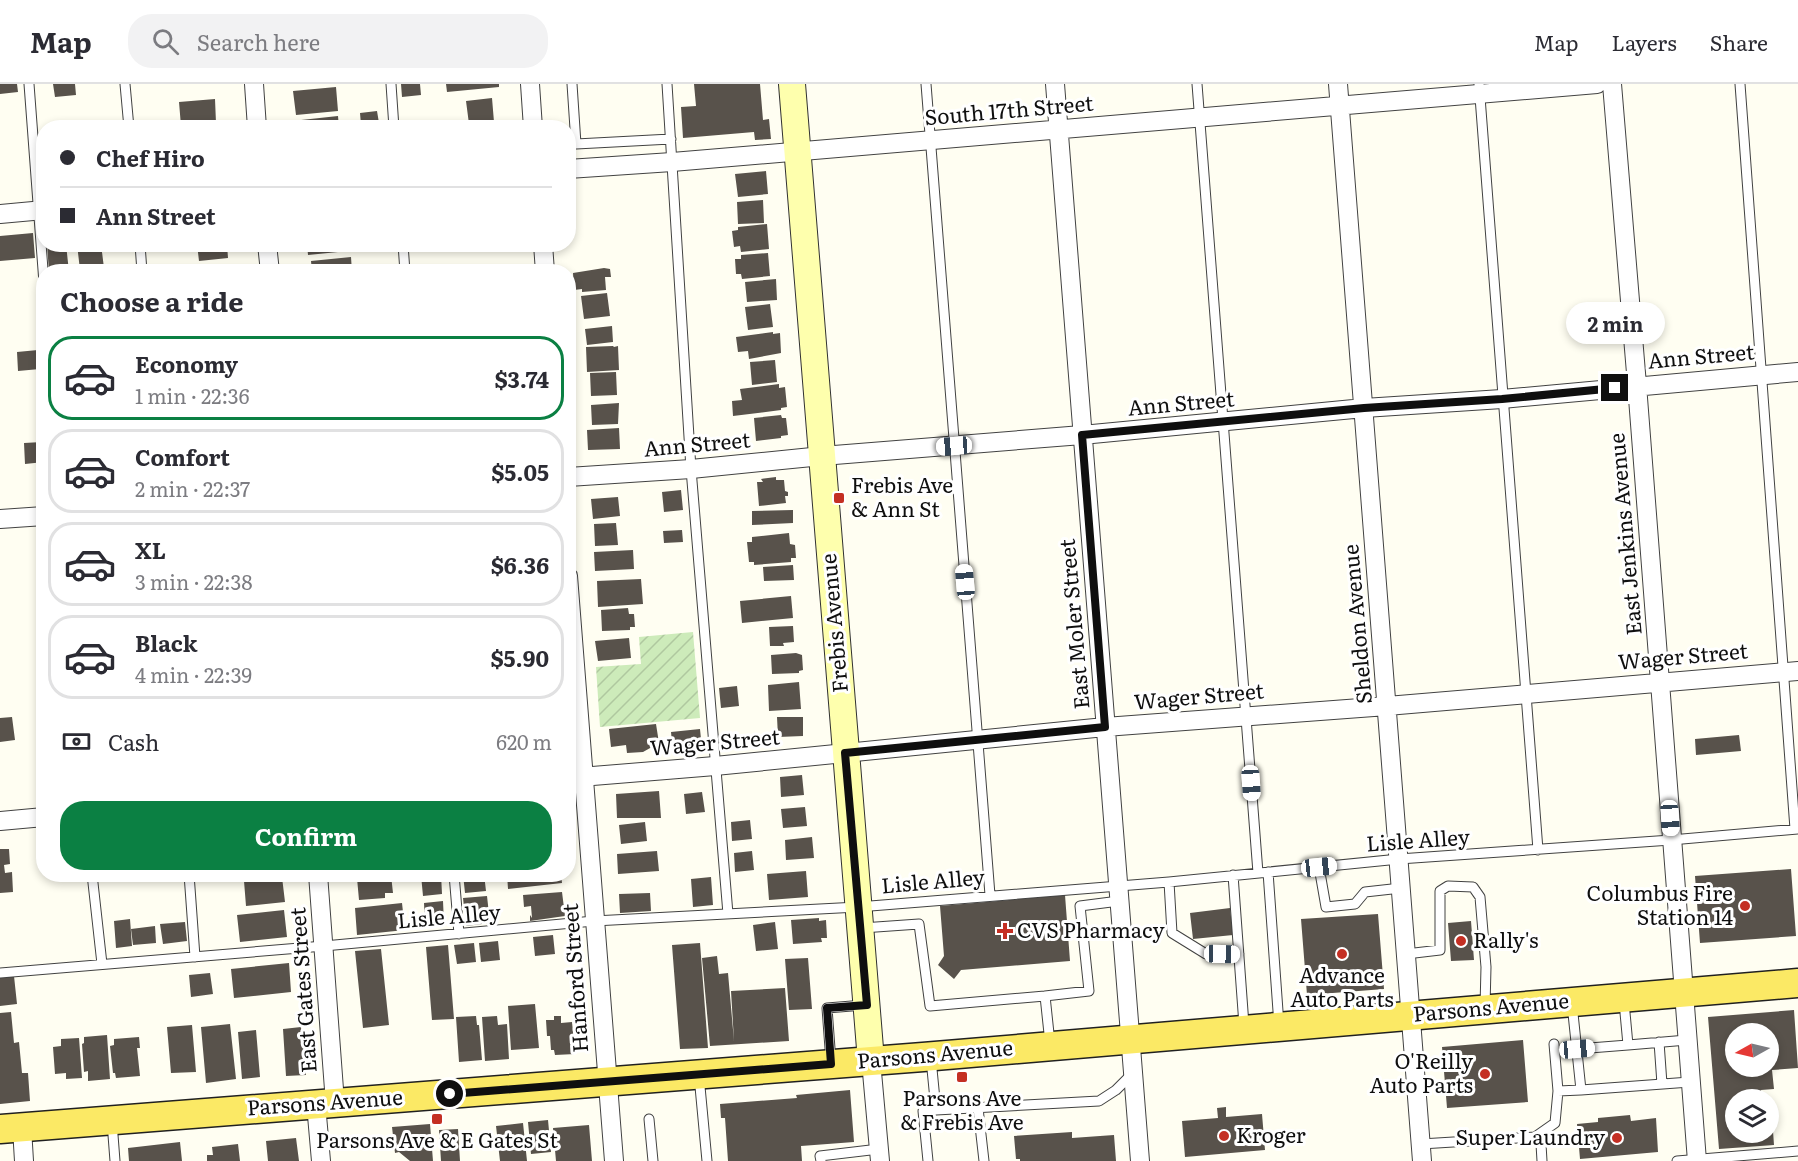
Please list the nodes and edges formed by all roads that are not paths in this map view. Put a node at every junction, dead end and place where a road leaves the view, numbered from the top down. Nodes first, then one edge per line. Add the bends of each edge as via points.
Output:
1 (29, 84) edge
2 (125, 84) edge
3 (254, 84) edge
4 (391, 84) edge
5 (530, 84) edge
6 (572, 84) edge
7 (667, 84) edge
8 (792, 84) edge
9 (926, 84) edge
10 (1055, 84) edge
11 (1197, 84) edge
12 (1338, 84) edge
13 (1597, 84) edge
14 (1612, 84) edge
15 (1740, 84) edge
16 (1479, 89) edge
17 (1340, 105) junction
18 (1199, 117) junction
19 (128, 120) edge
20 (256, 120) edge
21 (393, 120) edge
22 (532, 120) edge
23 (574, 120) edge
24 (1059, 129) junction
25 (671, 139) junction
26 (931, 140) junction
27 (576, 144) edge
28 (797, 152) junction
29 (36, 158) edge
30 (672, 162) junction
31 (576, 168) edge
32 (36, 210) edge
33 (0, 214) edge
34 (1798, 372) edge
35 (1762, 375) junction
36 (1637, 386) junction
37 (1502, 399) junction
38 (1364, 408) junction
39 (1222, 423) junction
40 (1082, 435) junction
41 (954, 446) junction
42 (822, 456) junction
43 (691, 469) junction
44 (576, 476) edge
45 (36, 517) edge
46 (0, 519) edge
47 (1791, 671) edge
48 (1660, 681) junction
49 (1526, 694) junction
50 (1387, 706) junction
51 (1246, 716) junction
52 (1105, 727) junction
53 (977, 740) junction
54 (845, 753) junction
55 (715, 766) junction
56 (576, 777) edge
57 (36, 818) edge
58 (0, 820) edge
59 (1797, 829) edge
60 (1671, 840) junction
61 (1538, 850) junction
62 (1399, 859) junction
63 (1319, 867) junction
64 (1263, 872) junction
65 (1233, 875) junction
66 (93, 882) edge
67 (190, 882) edge
68 (319, 882) edge
69 (455, 882) edge
70 (1169, 882) junction
71 (1401, 888) junction
72 (1119, 893) junction
73 (990, 895) junction
74 (728, 914) junction
75 (859, 918) junction
76 (594, 921) junction
77 (459, 934) junction
78 (324, 946) junction
79 (1239, 954) junction
80 (1406, 954) junction
81 (195, 957) junction
82 (102, 964) junction
83 (0, 973) edge
84 (1798, 983) edge
85 (1683, 993) junction
86 (1045, 996) junction
87 (1624, 998) junction
88 (1572, 1002) junction
89 (867, 1005) junction
90 (1485, 1009) junction
91 (1410, 1015) junction
92 (1280, 1026) junction
93 (1244, 1029) junction
94 (1130, 1039) junction
95 (1687, 1040) junction
96 (1659, 1042) junction
97 (1554, 1044) dead end
98 (1628, 1045) junction
99 (1051, 1046) junction
100 (1577, 1049) junction
101 (931, 1056) junction
102 (871, 1060) junction
103 (831, 1064) junction
104 (1133, 1073) junction
105 (699, 1074) junction
106 (606, 1082) junction
107 (1690, 1082) junction
108 (1662, 1084) junction
109 (1581, 1090) junction
110 (1558, 1091) junction
111 (326, 1103) junction
112 (978, 1108) junction
113 (936, 1110) junction
114 (649, 1119) dead end
115 (112, 1120) junction
116 (11, 1129) edge
117 (1535, 1137) junction
118 (1798, 1151) edge
119 (1422, 1153) edge
120 (880, 1155) edge
121 (1696, 1160) edge
122 (24, 1161) edge
123 (115, 1161) edge
124 (321, 1161) edge
125 (614, 1161) edge
126 (653, 1161) edge
127 (707, 1161) edge
128 (821, 1161) edge
129 (928, 1161) edge
130 (984, 1161) edge
131 (1140, 1161) edge
132 (1542, 1161) edge
133 (1677, 1161) edge

1 - 29 lane
2 - 19 lane
3 - 20 street
4 - 21 lane
5 - 22 street
6 - 23 lane
7 - 25 lane
8 - 28 main road, Frebis Avenue
9 - 26 lane
10 - 24 street, East Moler Street
11 - 18 lane
12 - 17 street, Sheldon Avenue
13 - 16 street, South 17th Street
14 - 36 street, East Jenkins Avenue
15 - 35 lane
16 - 17 street, South 17th Street
16 - 37 lane
17 - 18 street, South 17th Street
17 - 38 street, Sheldon Avenue
18 - 24 street, South 17th Street
18 - 39 lane
24 - 26 street, South 17th Street
24 - 40 street, East Moler Street
25 - 27 lane
25 - 30 lane
26 - 28 street, South 17th Street
26 - 41 lane
28 - 30 street, South 17th Street
28 - 42 main road, Frebis Avenue
30 - 31 street, South 17th Street
30 - 43 lane
32 - 33 street
34 - 35 street, Ann Street
35 - 36 street, Ann Street
35 - 47 lane
36 - 37 street, Ann Street
36 - 48 street, East Jenkins Avenue
37 - 38 street, Ann Street
37 - 49 lane
38 - 39 street, Ann Street
38 - 50 street, Sheldon Avenue
39 - 40 street, Ann Street
39 - 51 lane
40 - 41 street, Ann Street
40 - 52 street, East Moler Street
41 - 42 street, Ann Street
41 - 53 lane
42 - 43 street, Ann Street
42 - 54 main road, Frebis Avenue
43 - 44 street, Ann Street
43 - 55 lane
45 - 46 street
47 - 48 street, Wager Street
47 - 59 lane
48 - 49 street, Wager Street
48 - 60 street, East Jenkins Avenue
49 - 50 street, Wager Street
49 - 61 lane
50 - 51 street, Wager Street
50 - 62 street, Sheldon Avenue
51 - 52 street, Wager Street
51 - 64 lane
52 - 53 street, Wager Street
52 - 72 street, East Moler Street
53 - 54 street, Wager Street
53 - 73 lane
54 - 55 street, Wager Street
54 - 75 main road, Frebis Avenue
55 - 56 street, Wager Street
55 - 74 lane
56 - 76 street, Hanford Street
57 - 58 street
59 - 60 lane, Lisle Alley
60 - 61 lane, Lisle Alley
60 - 85 street, East Jenkins Avenue
61 - 62 lane, Lisle Alley
62 - 63 lane, Lisle Alley
62 - 71 street, Sheldon Avenue
63 - 64 lane, Lisle Alley
63 - 71 lane via 1326,907 1355,904 1365,892
64 - 65 lane, Lisle Alley
64 - 92 lane
65 - 70 lane, Lisle Alley
65 - 79 lane
66 - 82 lane
67 - 81 lane
68 - 78 street, East Gates Street
69 - 77 lane
70 - 72 lane, Lisle Alley
70 - 79 lane via 1172,933 1206,954
71 - 80 street, Sheldon Avenue
72 - 73 lane, Lisle Alley
72 - 86 lane via 1080,906 1089,991
72 - 94 street, East Moler Street
73 - 75 lane, Lisle Alley
74 - 75 lane, Lisle Alley
74 - 76 lane, Lisle Alley
75 - 86 lane via 919,924 930,1006
75 - 89 main road, Frebis Avenue
76 - 77 lane, Lisle Alley
76 - 106 street, Hanford Street
77 - 78 lane, Lisle Alley
78 - 81 lane, Lisle Alley
78 - 111 street, East Gates Street
79 - 93 lane
80 - 90 lane via 1440,950 1440,891 1448,886 1473,887 1480,897
80 - 91 street, Sheldon Avenue
81 - 82 lane, Lisle Alley
82 - 83 lane, Lisle Alley
84 - 85 main road, Parsons Avenue
85 - 87 main road, Parsons Avenue
85 - 95 street, East Jenkins Avenue
86 - 99 lane
87 - 88 main road, Parsons Avenue
87 - 98 lane
88 - 90 main road, Parsons Avenue
88 - 100 lane
89 - 102 main road, Frebis Avenue
89 - 103 lane via 827,1008
90 - 91 main road, Parsons Avenue
91 - 92 main road, Parsons Avenue
91 - 119 street, Sheldon Avenue
92 - 93 main road, Parsons Avenue
93 - 94 main road, Parsons Avenue
94 - 99 main road, Parsons Avenue
94 - 104 street, East Moler Street
95 - 96 lane
95 - 107 street, East Jenkins Avenue
96 - 98 lane
96 - 108 lane
97 - 110 lane
98 - 100 lane
99 - 101 main road, Parsons Avenue
100 - 109 lane
101 - 102 main road, Parsons Avenue
101 - 113 lane
102 - 103 main road, Parsons Avenue
102 - 120 street, Frebis Avenue
103 - 105 main road, Parsons Avenue
104 - 112 lane via 1099,1101
104 - 131 street, East Moler Street
105 - 106 main road, Parsons Avenue
105 - 127 lane
106 - 111 main road, Parsons Avenue
106 - 125 street, Hanford Street
107 - 108 lane
107 - 121 street, East Jenkins Avenue
108 - 109 lane
109 - 110 lane
110 - 117 lane via 1555,1123
111 - 115 main road, Parsons Avenue
111 - 124 street, East Gates Street
112 - 113 lane
112 - 130 lane
113 - 129 lane via 923,1111
114 - 126 lane
115 - 116 main road, Parsons Avenue
115 - 123 lane
116 - 122 street
117 - 119 lane
117 - 132 lane via 1541,1143
118 - 121 lane
120 - 128 lane via 820,1156
121 - 133 lane

